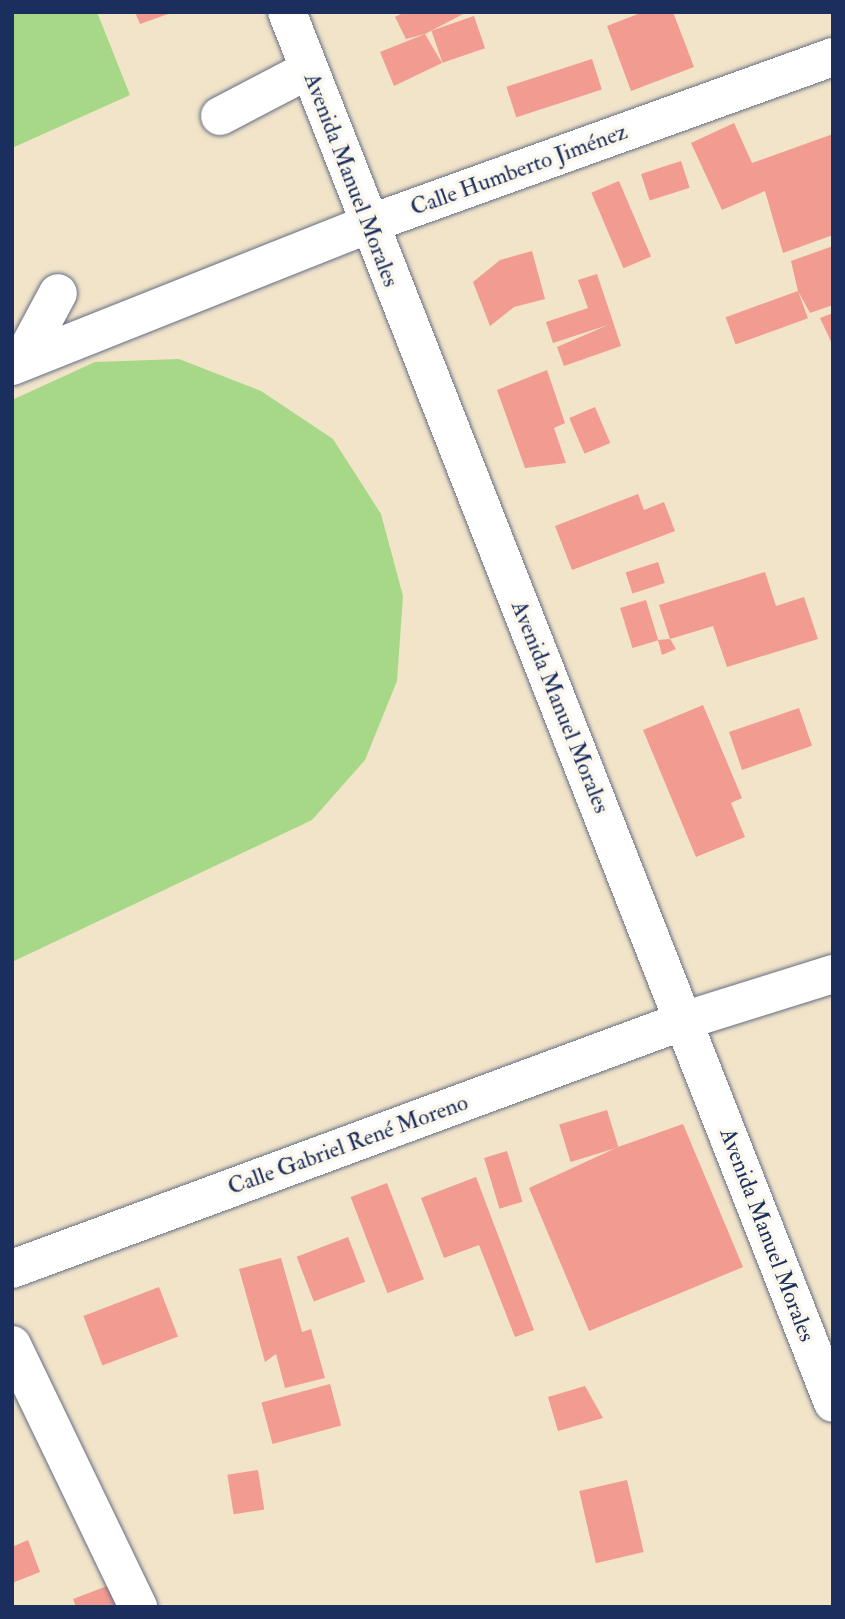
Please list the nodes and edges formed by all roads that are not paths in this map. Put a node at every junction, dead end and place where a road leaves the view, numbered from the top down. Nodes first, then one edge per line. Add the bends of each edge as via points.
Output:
1 (287, 12) edge
2 (833, 57) edge
3 (308, 70) junction
4 (220, 116) dead end
5 (369, 224) junction
6 (58, 293) dead end
7 (17, 364) edge
8 (833, 974) edge
9 (683, 1021) junction
10 (12, 1269) edge
11 (12, 1345) edge
12 (833, 1402) edge
13 (138, 1607) edge

1 - 3 street, Avenida Manuel Morales
2 - 5 street, Calle Humberto Jiménez
3 - 4 street
3 - 5 street, Avenida Manuel Morales
5 - 7 street, Calle Humberto Jiménez
5 - 9 street, Avenida Manuel Morales
6 - 7 street
8 - 9 street, Calle Gabriel René Moreno
9 - 10 street, Calle Gabriel René Moreno
9 - 12 street, Avenida Manuel Morales
11 - 13 street

